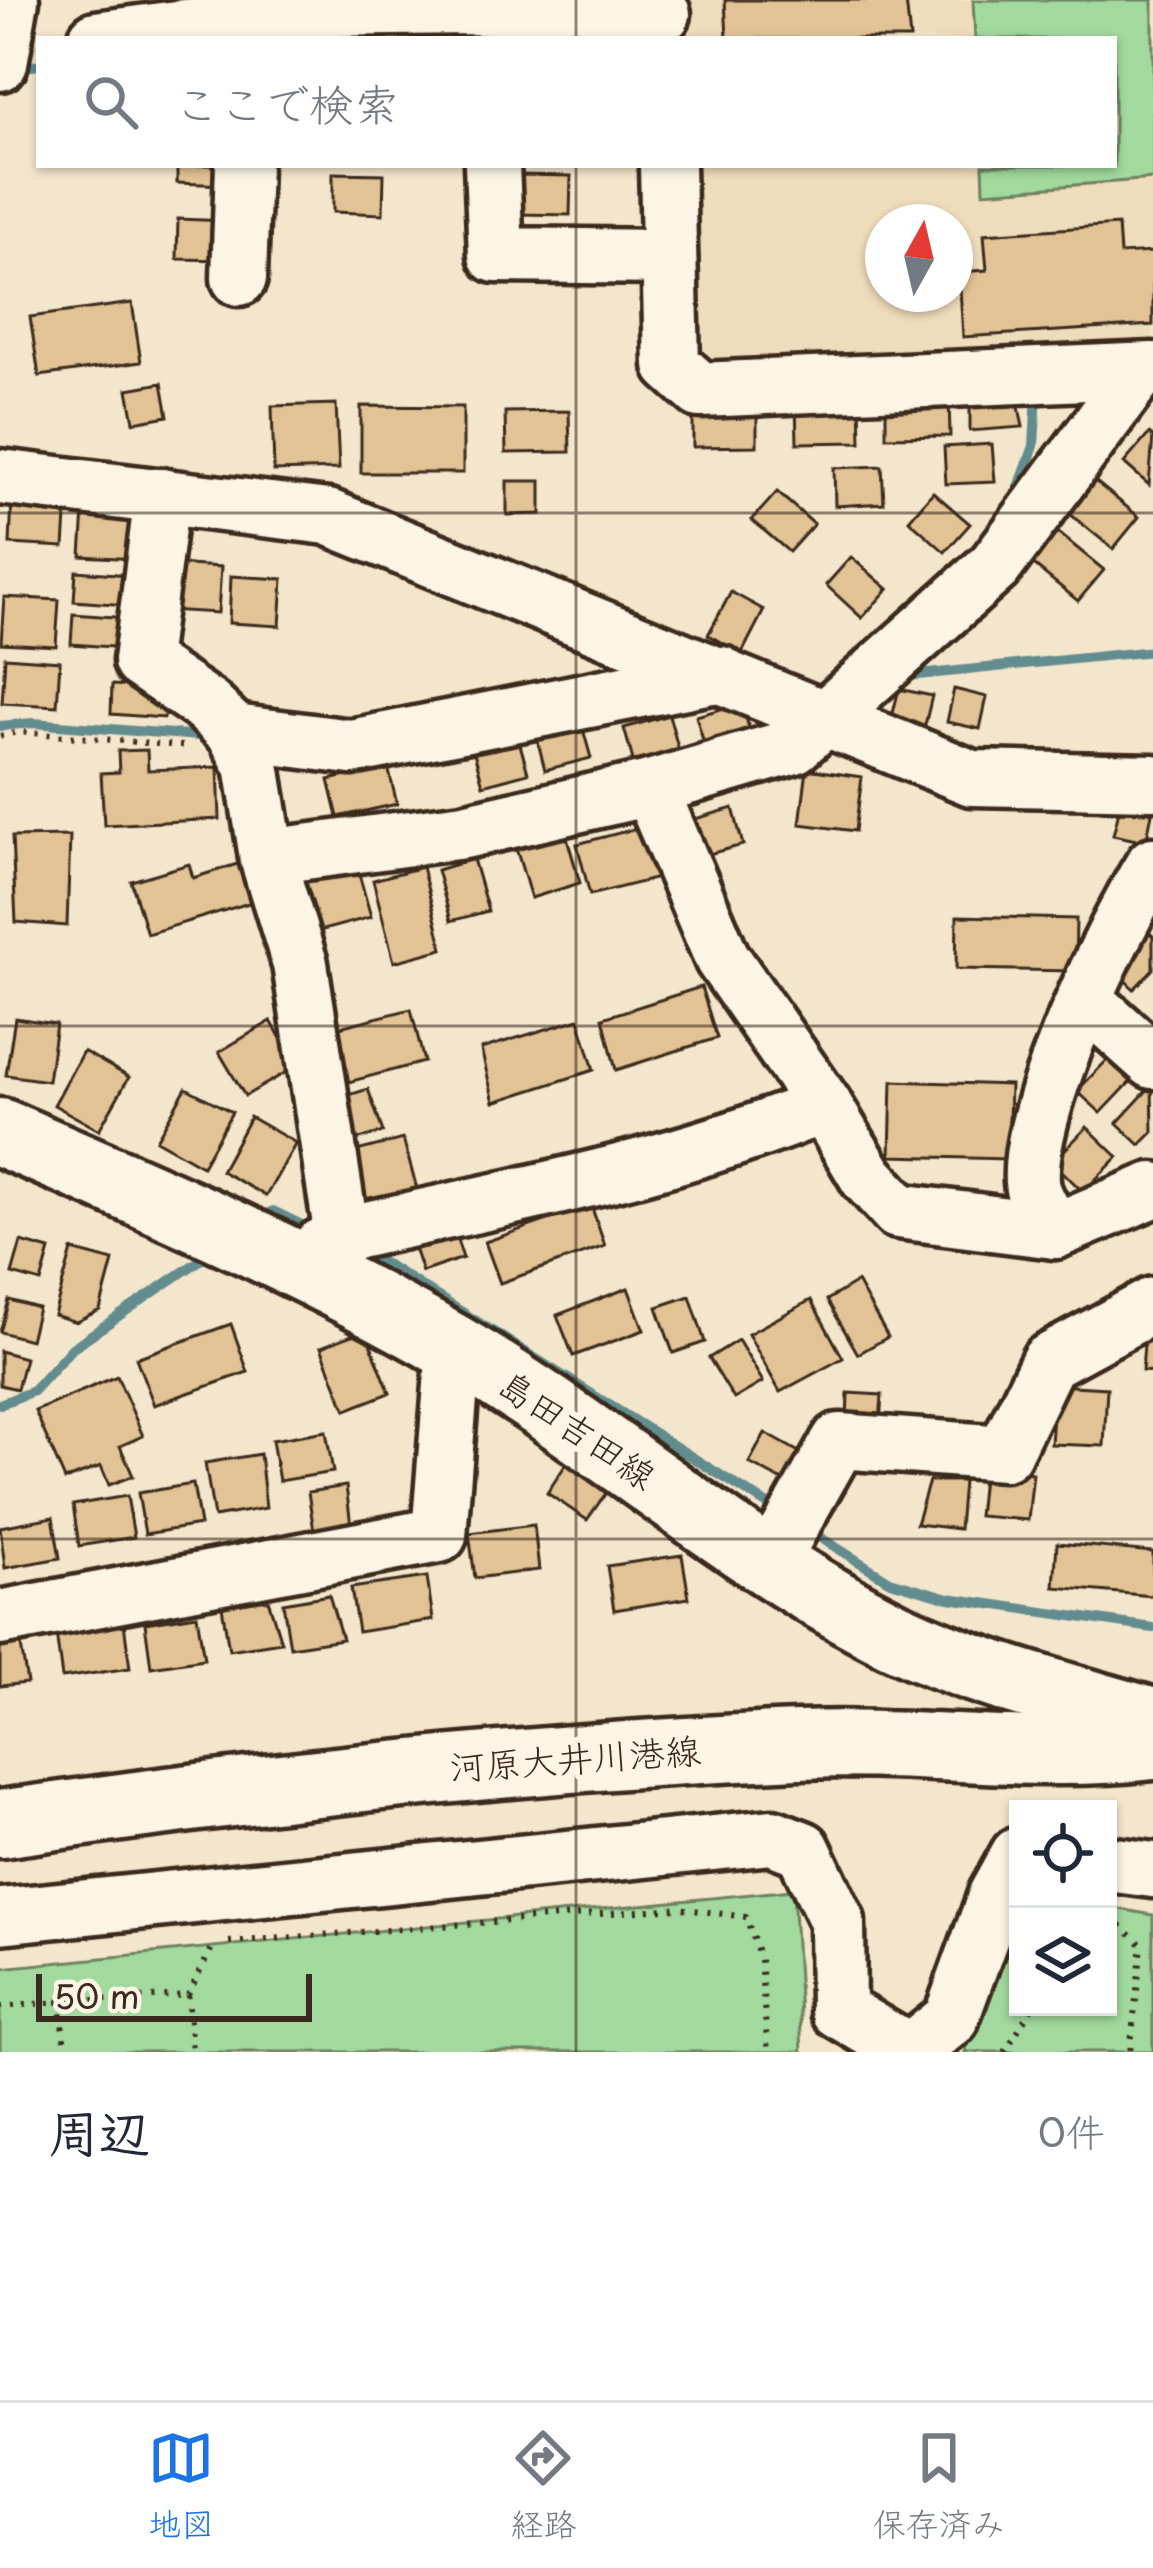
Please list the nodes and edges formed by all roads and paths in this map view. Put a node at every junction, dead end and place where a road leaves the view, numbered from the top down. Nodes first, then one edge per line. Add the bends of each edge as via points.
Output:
1 (165, 14) edge
2 (663, 18) edge
3 (486, 23) edge
4 (248, 29) edge
5 (103, 36) edge
6 (243, 168) edge
7 (492, 168) edge
8 (667, 168) edge
9 (669, 257) junction
10 (239, 278) dead end
11 (1146, 370) edge
12 (0, 477) edge
13 (161, 496) junction
14 (721, 674) junction
15 (824, 717) junction
16 (0, 736) edge
17 (239, 742) junction
18 (1153, 782) edge
19 (650, 788) junction
20 (267, 857) junction
21 (1153, 865) edge
22 (1086, 1001) junction
23 (1153, 1061) edge
24 (824, 1105) junction
25 (0, 1132) edge
26 (1153, 1190) edge
27 (1055, 1231) junction
28 (354, 1232) junction
29 (290, 1260) junction
30 (1153, 1305) edge
31 (454, 1348) junction
32 (772, 1561) junction
33 (0, 1618) edge
34 (1153, 1722) edge
35 (1153, 1746) edge
36 (0, 1824) edge
37 (1117, 1865) edge
38 (1153, 1870) edge
39 (1009, 1871) edge
40 (0, 1916) edge
41 (1117, 1926) edge
42 (188, 1995) junction
43 (59, 2002) junction
44 (0, 2007) edge
45 (1027, 2016) edge
46 (66, 2052) edge
47 (192, 2052) edge
48 (768, 2052) edge
49 (910, 2052) edge
50 (1005, 2052) edge
51 (1130, 2052) edge

1 - 4 street
1 - 5 street
2 - 3 street
3 - 4 street via 317,9
6 - 10 street
7 - 9 street via 496,255
8 - 9 street
9 - 11 street via 672,365 700,390
11 - 15 street via 994,566
12 - 13 street
13 - 14 street via 328,517
13 - 17 street via 141,661 207,706
14 - 15 street
14 - 17 street via 351,747
15 - 18 street via 973,778
15 - 19 street via 794,746
16 - 17 path
17 - 20 street
19 - 20 street via 464,832
19 - 24 street via 722,958
20 - 28 street via 300,964 339,1217
21 - 22 street
22 - 23 street
22 - 27 street via 1034,1142 1031,1187
24 - 27 street via 898,1211
24 - 28 street via 631,1170
25 - 29 main road, 島田吉田線
26 - 27 street
28 - 29 street
29 - 31 main road, 島田吉田線
30 - 32 street via 1048,1362 1004,1453 839,1441
31 - 32 main road, 島田吉田線
31 - 33 street via 439,1534
32 - 34 main road, 島田吉田線 via 893,1634 997,1676
35 - 36 main road, 河原大井川港線 via 1103,1752 803,1745 507,1761
37 - 38 street
39 - 49 street via 951,2019
40 - 49 street via 772,1837 803,1849 837,1922 838,2010
41 - 51 path via 1142,1945
42 - 43 path
42 - 47 path
42 - 48 path via 212,1943 678,1908 746,1917 760,1959
43 - 44 path
43 - 46 path
45 - 50 path

